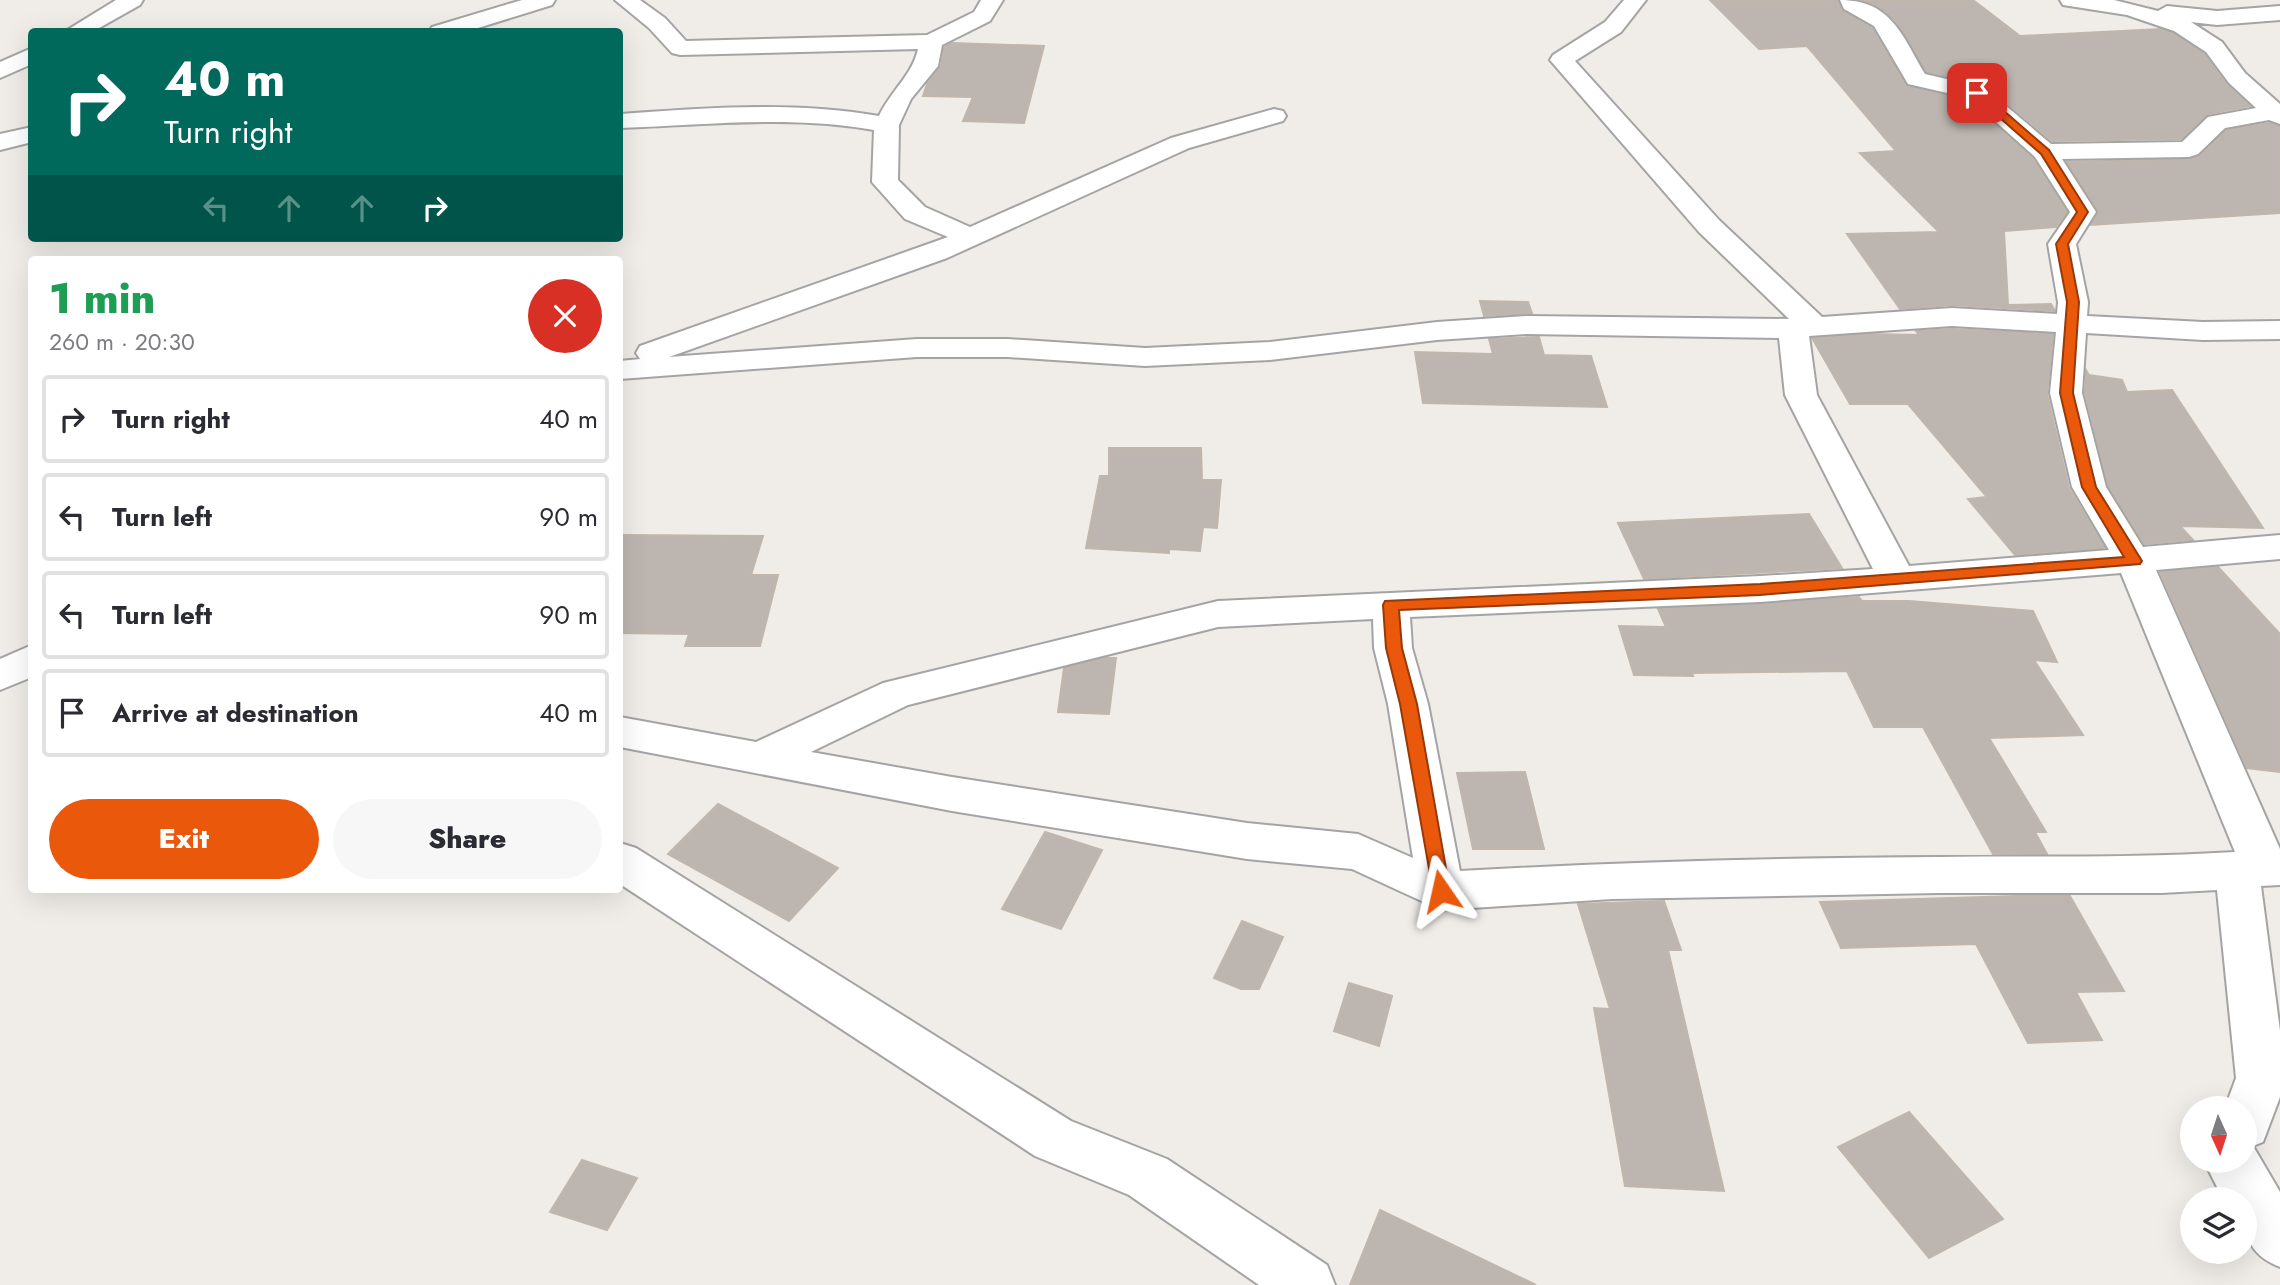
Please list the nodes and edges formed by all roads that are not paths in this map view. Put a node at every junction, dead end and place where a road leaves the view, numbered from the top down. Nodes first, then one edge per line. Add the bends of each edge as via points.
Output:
1 (132, 0) edge
2 (544, 0) edge
3 (626, 0) edge
4 (992, 0) edge
5 (1635, 0) edge
6 (1851, 0) edge
7 (2071, 0) edge
8 (2131, 9) junction
9 (2280, 13) edge
10 (82, 28) edge
11 (453, 28) edge
12 (931, 43) junction
13 (28, 57) edge
14 (0, 71) edge
15 (908, 88) junction
16 (2277, 114) edge
17 (827, 116) junction
18 (1273, 116) dead end
19 (623, 121) edge
20 (887, 125) junction
21 (28, 135) edge
22 (0, 142) edge
23 (2045, 152) junction
24 (971, 237) junction
25 (2071, 324) junction
26 (1804, 327) junction
27 (2280, 330) edge
28 (623, 366) edge
29 (623, 367) edge
30 (2280, 547) edge
31 (2134, 561) junction
32 (1897, 579) junction
33 (1391, 605) junction
34 (28, 661) edge
35 (0, 676) edge
36 (623, 733) edge
37 (760, 758) junction
38 (623, 863) edge
39 (2261, 868) edge
40 (1441, 891) junction
41 (2255, 1096) edge
42 (2237, 1173) edge
43 (2280, 1240) edge
44 (1307, 1285) edge

1 - 10 street
2 - 11 street
3 - 12 street via 680,48
4 - 12 street via 982,16
5 - 26 street via 1613,27 1561,60
6 - 23 street via 1883,22 1916,79 1977,93
7 - 8 street
8 - 9 street via 2217,18
8 - 16 street via 2182,26 2214,47 2236,78
12 - 15 street via 926,66
13 - 14 street
15 - 17 street
15 - 20 street
16 - 23 street via 2217,122 2189,149
17 - 19 street via 736,114
17 - 20 street
18 - 24 street via 1180,143
20 - 24 street via 885,182 915,213
21 - 22 street
23 - 25 street via 2083,212 2062,244 2073,302
24 - 28 street
25 - 26 street via 1952,317
25 - 27 street
25 - 31 street via 2066,393 2089,487
26 - 29 street via 1526,325 1270,351 1144,357 1008,348 917,348
26 - 32 street via 1801,394
30 - 31 street
31 - 32 street
31 - 39 street
32 - 33 street
33 - 37 street via 1205,617 897,693
33 - 40 street via 1394,648
34 - 35 street
36 - 37 street
37 - 40 street via 1247,841 1358,852
38 - 44 street via 1053,1139 1148,1177
39 - 40 street via 2161,875 1612,881
39 - 41 street via 2261,1078
42 - 43 street

